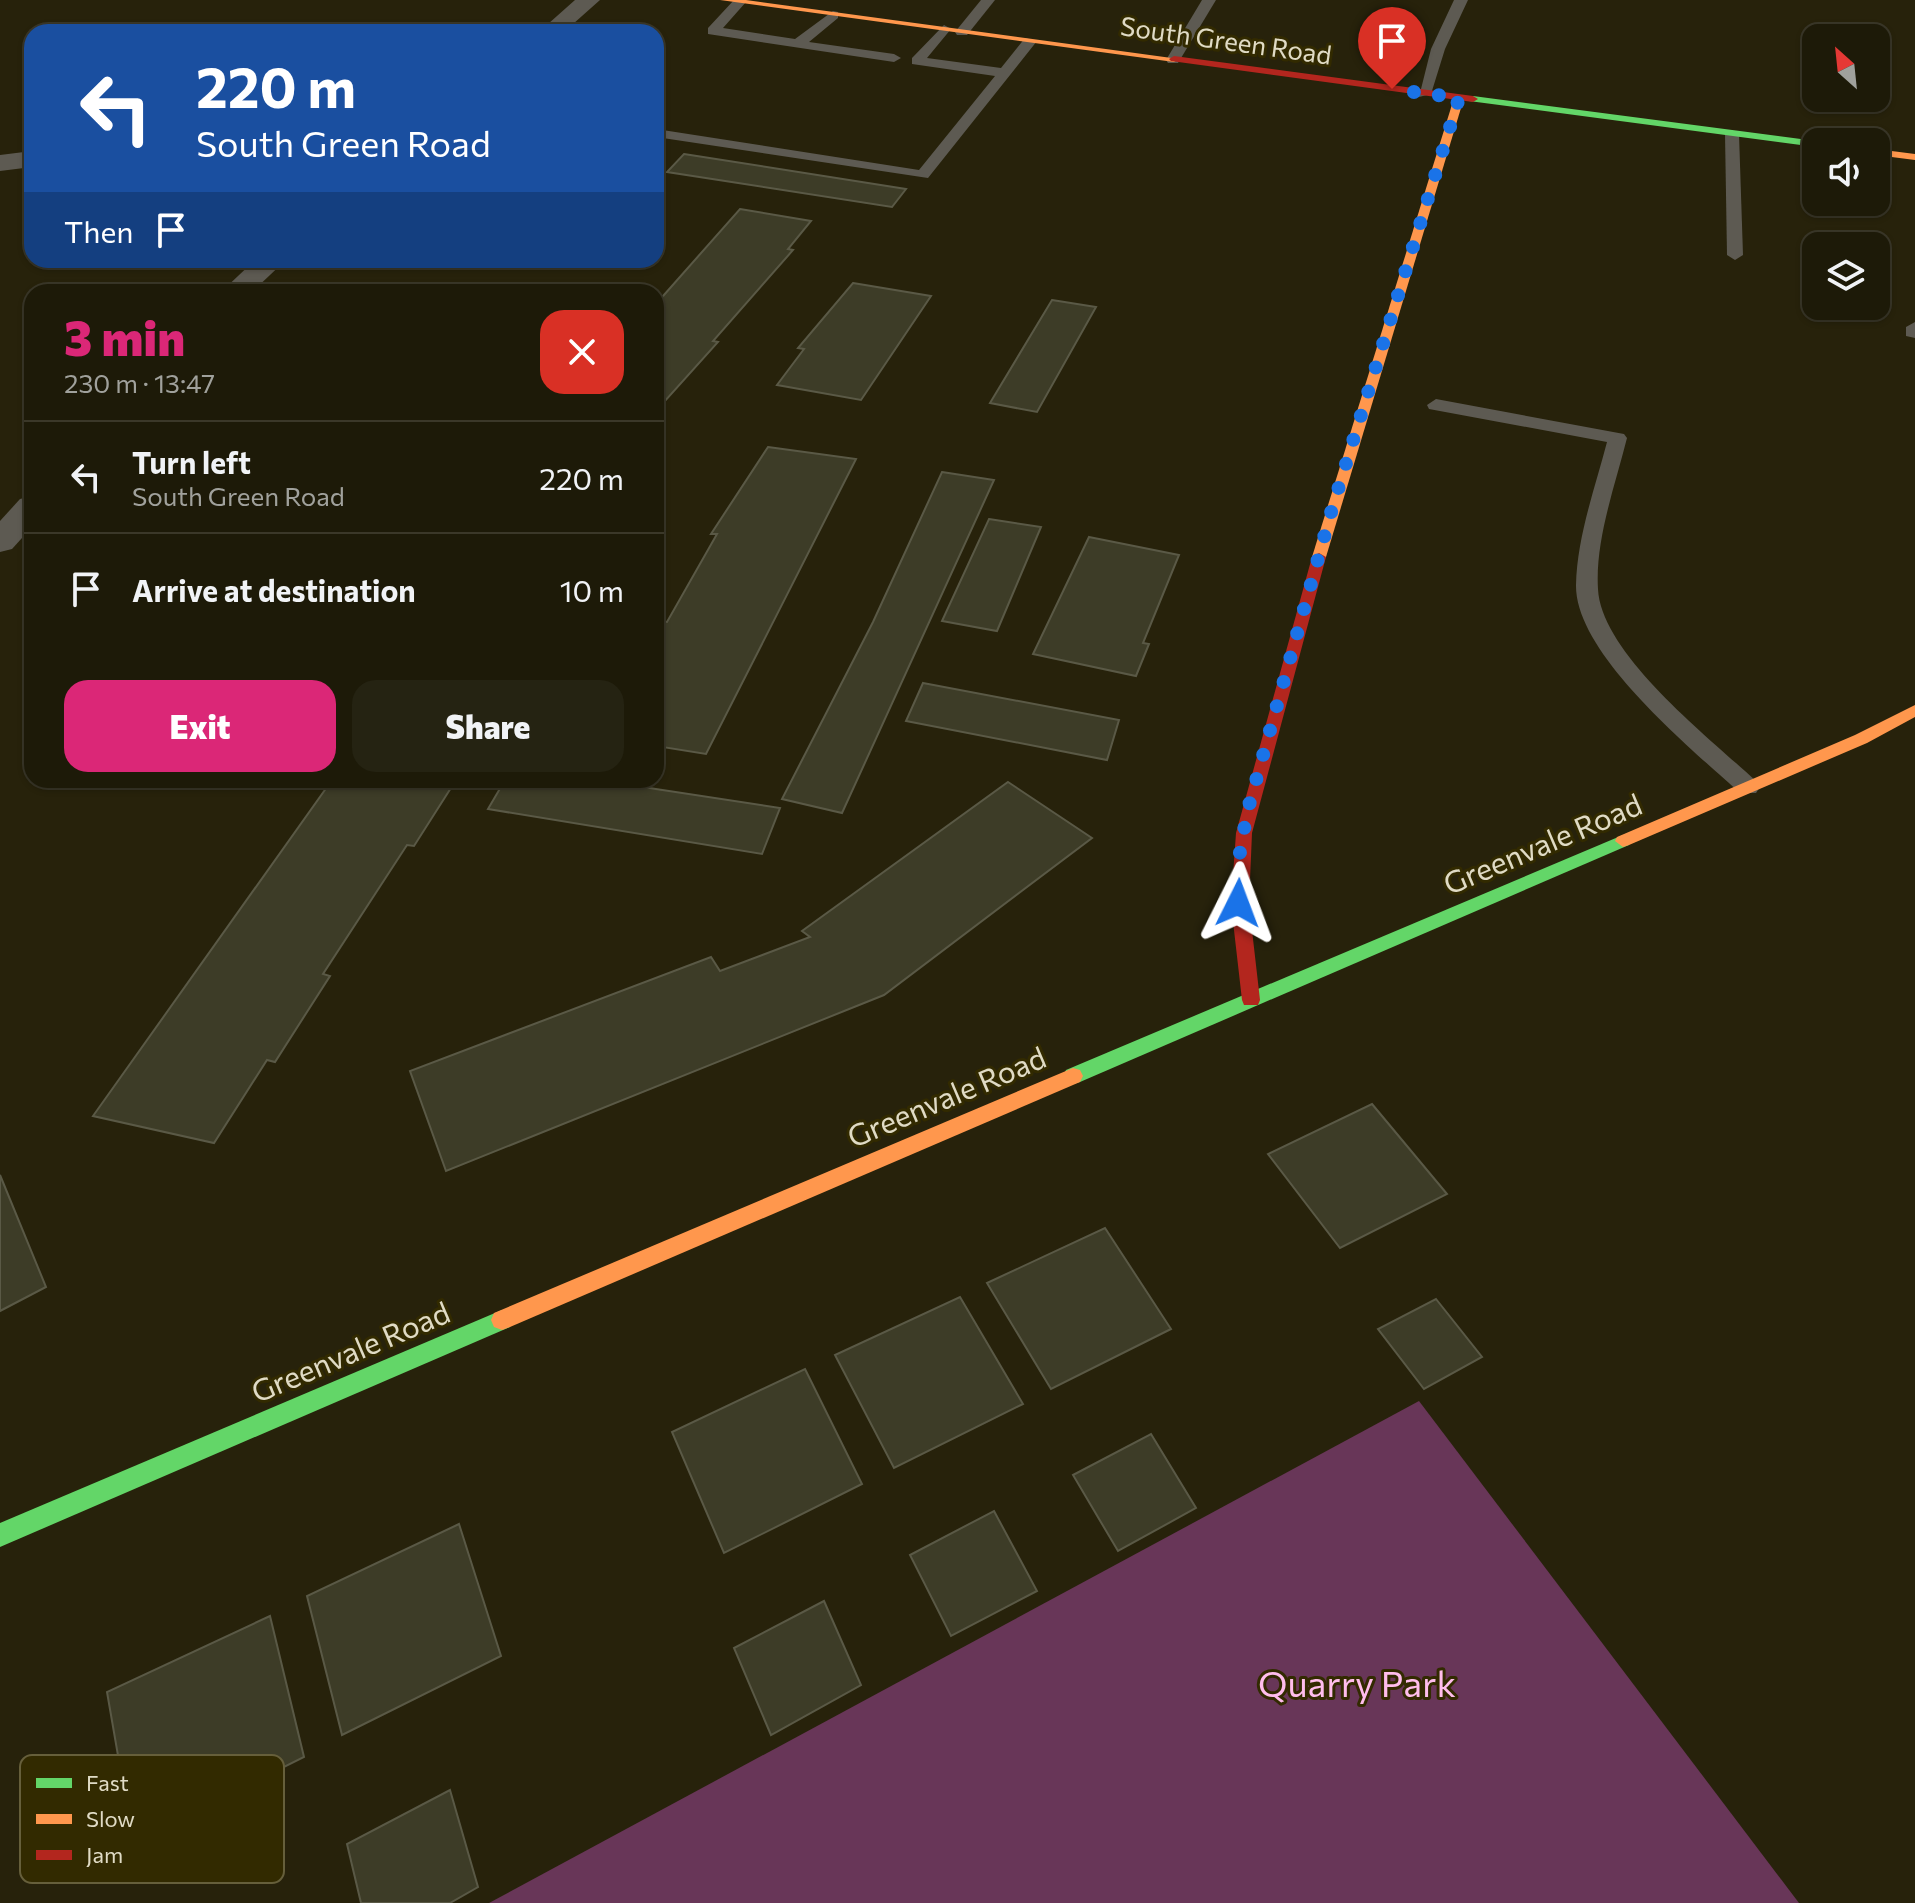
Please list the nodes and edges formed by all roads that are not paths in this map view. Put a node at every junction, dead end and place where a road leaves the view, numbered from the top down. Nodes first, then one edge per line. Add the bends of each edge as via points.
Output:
1 (589, 0) edge
2 (988, 0) edge
3 (1209, 0) edge
4 (1461, 0) edge
5 (732, 1) edge
6 (833, 15) junction
7 (560, 24) edge
8 (953, 31) junction
9 (1030, 41) junction
10 (798, 44) junction
11 (894, 58) dead end
12 (1173, 60) junction
13 (1005, 73) junction
14 (1424, 94) junction
15 (1459, 98) junction
16 (664, 134) edge
17 (1732, 134) junction
18 (1802, 142) edge
19 (1890, 154) edge
20 (1915, 157) edge
21 (24, 160) edge
22 (0, 163) edge
23 (1735, 255) dead end
24 (263, 268) edge
25 (244, 284) edge
26 (1436, 405) dead end
27 (24, 515) edge
28 (0, 542) edge
29 (1915, 710) edge
30 (1748, 787) junction
31 (1251, 1000) junction
32 (0, 1535) edge

1 - 7 street
2 - 8 lane
3 - 12 lane
4 - 14 lane
5 - 6 street, South Green Road
5 - 10 lane via 713,31
6 - 8 street, South Green Road
6 - 10 lane
8 - 9 street, South Green Road
8 - 13 lane via 917,61
9 - 12 street, South Green Road
9 - 13 lane
10 - 11 lane
12 - 14 street, South Green Road
13 - 16 lane via 923,175
14 - 15 street, South Green Road
15 - 17 street, South Green Road
15 - 31 street via 1332,509 1248,809 1238,903
17 - 18 street, South Green Road
17 - 23 lane
19 - 20 street
21 - 22 street
24 - 25 street
26 - 30 lane via 1617,438 1587,598 1620,664
27 - 28 street
29 - 30 street, Greenvale Road
30 - 31 street, Greenvale Road
31 - 32 street, Greenvale Road

